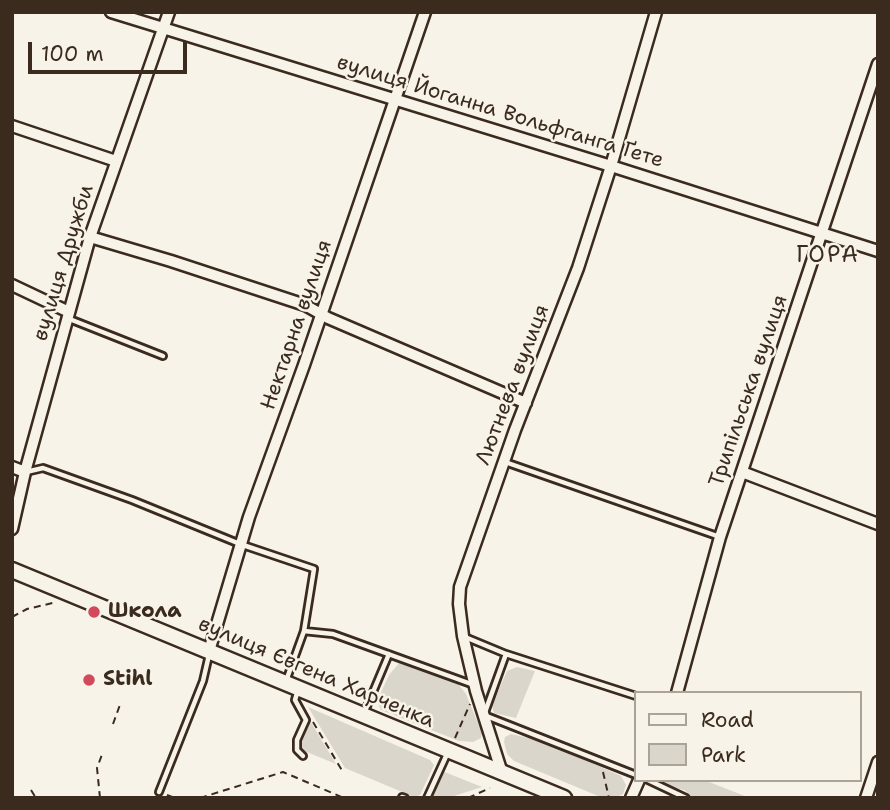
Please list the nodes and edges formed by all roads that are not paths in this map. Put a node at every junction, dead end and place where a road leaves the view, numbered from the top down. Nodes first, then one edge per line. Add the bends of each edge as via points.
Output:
1 (111, 12) edge
2 (169, 12) edge
3 (425, 12) edge
4 (656, 12) edge
5 (164, 29) junction
6 (878, 64) edge
7 (394, 100) junction
8 (12, 126) edge
9 (116, 161) junction
10 (611, 166) junction
11 (822, 233) junction
12 (90, 237) junction
13 (878, 251) edge
14 (12, 285) edge
15 (321, 314) junction
16 (68, 315) junction
17 (163, 356) dead end
18 (526, 403) junction
19 (504, 461) junction
20 (12, 467) edge
21 (25, 472) junction
22 (742, 472) junction
23 (878, 524) edge
24 (12, 529) edge
25 (720, 537) junction
26 (240, 544) junction
27 (12, 570) edge
28 (304, 631) junction
29 (463, 636) junction
30 (209, 651) junction
31 (389, 654) junction
32 (506, 654) junction
33 (292, 686) junction
34 (475, 688) junction
35 (678, 691) edge
36 (634, 695) edge
37 (484, 715) junction
38 (363, 716) junction
39 (449, 751) junction
40 (303, 756) dead end
41 (878, 762) edge
42 (502, 774) junction
43 (634, 774) edge
44 (638, 782) edge
45 (652, 782) edge
46 (159, 792) road end
47 (427, 798) edge
48 (564, 798) edge
49 (631, 798) edge
50 (686, 798) edge
51 (866, 798) edge

1 - 5 street, вулиця Йоганна Вольфганга Ґете
2 - 5 street, вулиця Дружби
3 - 7 street, Нектарна вулиця
4 - 10 street, Лютнева вулиця
5 - 7 street, вулиця Йоганна Вольфганга Ґете
5 - 9 street, вулиця Дружби
6 - 11 street, Трипільська вулиця
7 - 10 street, вулиця Йоганна Вольфганга Ґете
7 - 15 street, Нектарна вулиця
8 - 9 street
9 - 12 street, вулиця Дружби
10 - 11 street, вулиця Йоганна Вольфганга Ґете
10 - 18 street, Лютнева вулиця
11 - 13 street, вулиця Йоганна Вольфганга Ґете
11 - 22 street, Трипільська вулиця
12 - 15 street
12 - 16 street, вулиця Дружби
14 - 16 street
15 - 18 street
15 - 26 street, Нектарна вулиця
16 - 17 lane
16 - 21 street, вулиця Дружби
18 - 19 street, Лютнева вулиця
19 - 25 lane
19 - 29 street, Лютнева вулиця via 460,587
20 - 21 street
21 - 24 street, вулиця Дружби
21 - 26 lane via 43,468
22 - 23 street
22 - 25 street, Трипільська вулиця
25 - 35 street, Трипільська вулиця
26 - 28 lane via 314,569
26 - 30 street, Нектарна вулиця
27 - 30 main road, вулиця Євгена Харченка
28 - 31 lane via 333,634
28 - 33 lane
29 - 32 lane
29 - 34 street, Лютнева вулиця
30 - 33 main road, вулиця Євгена Харченка
30 - 46 lane via 203,681
31 - 34 lane
31 - 38 lane
32 - 36 lane
32 - 37 lane
33 - 38 main road, вулиця Євгена Харченка
33 - 40 lane via 306,720 297,740 297,750
34 - 37 street, Лютнева вулиця
37 - 42 street, Лютнева вулиця
37 - 43 lane
38 - 39 main road, вулиця Євгена Харченка
39 - 42 main road, вулиця Євгена Харченка
39 - 47 lane
41 - 51 street
42 - 48 main road, вулиця Євгена Харченка
44 - 49 street
45 - 50 lane

